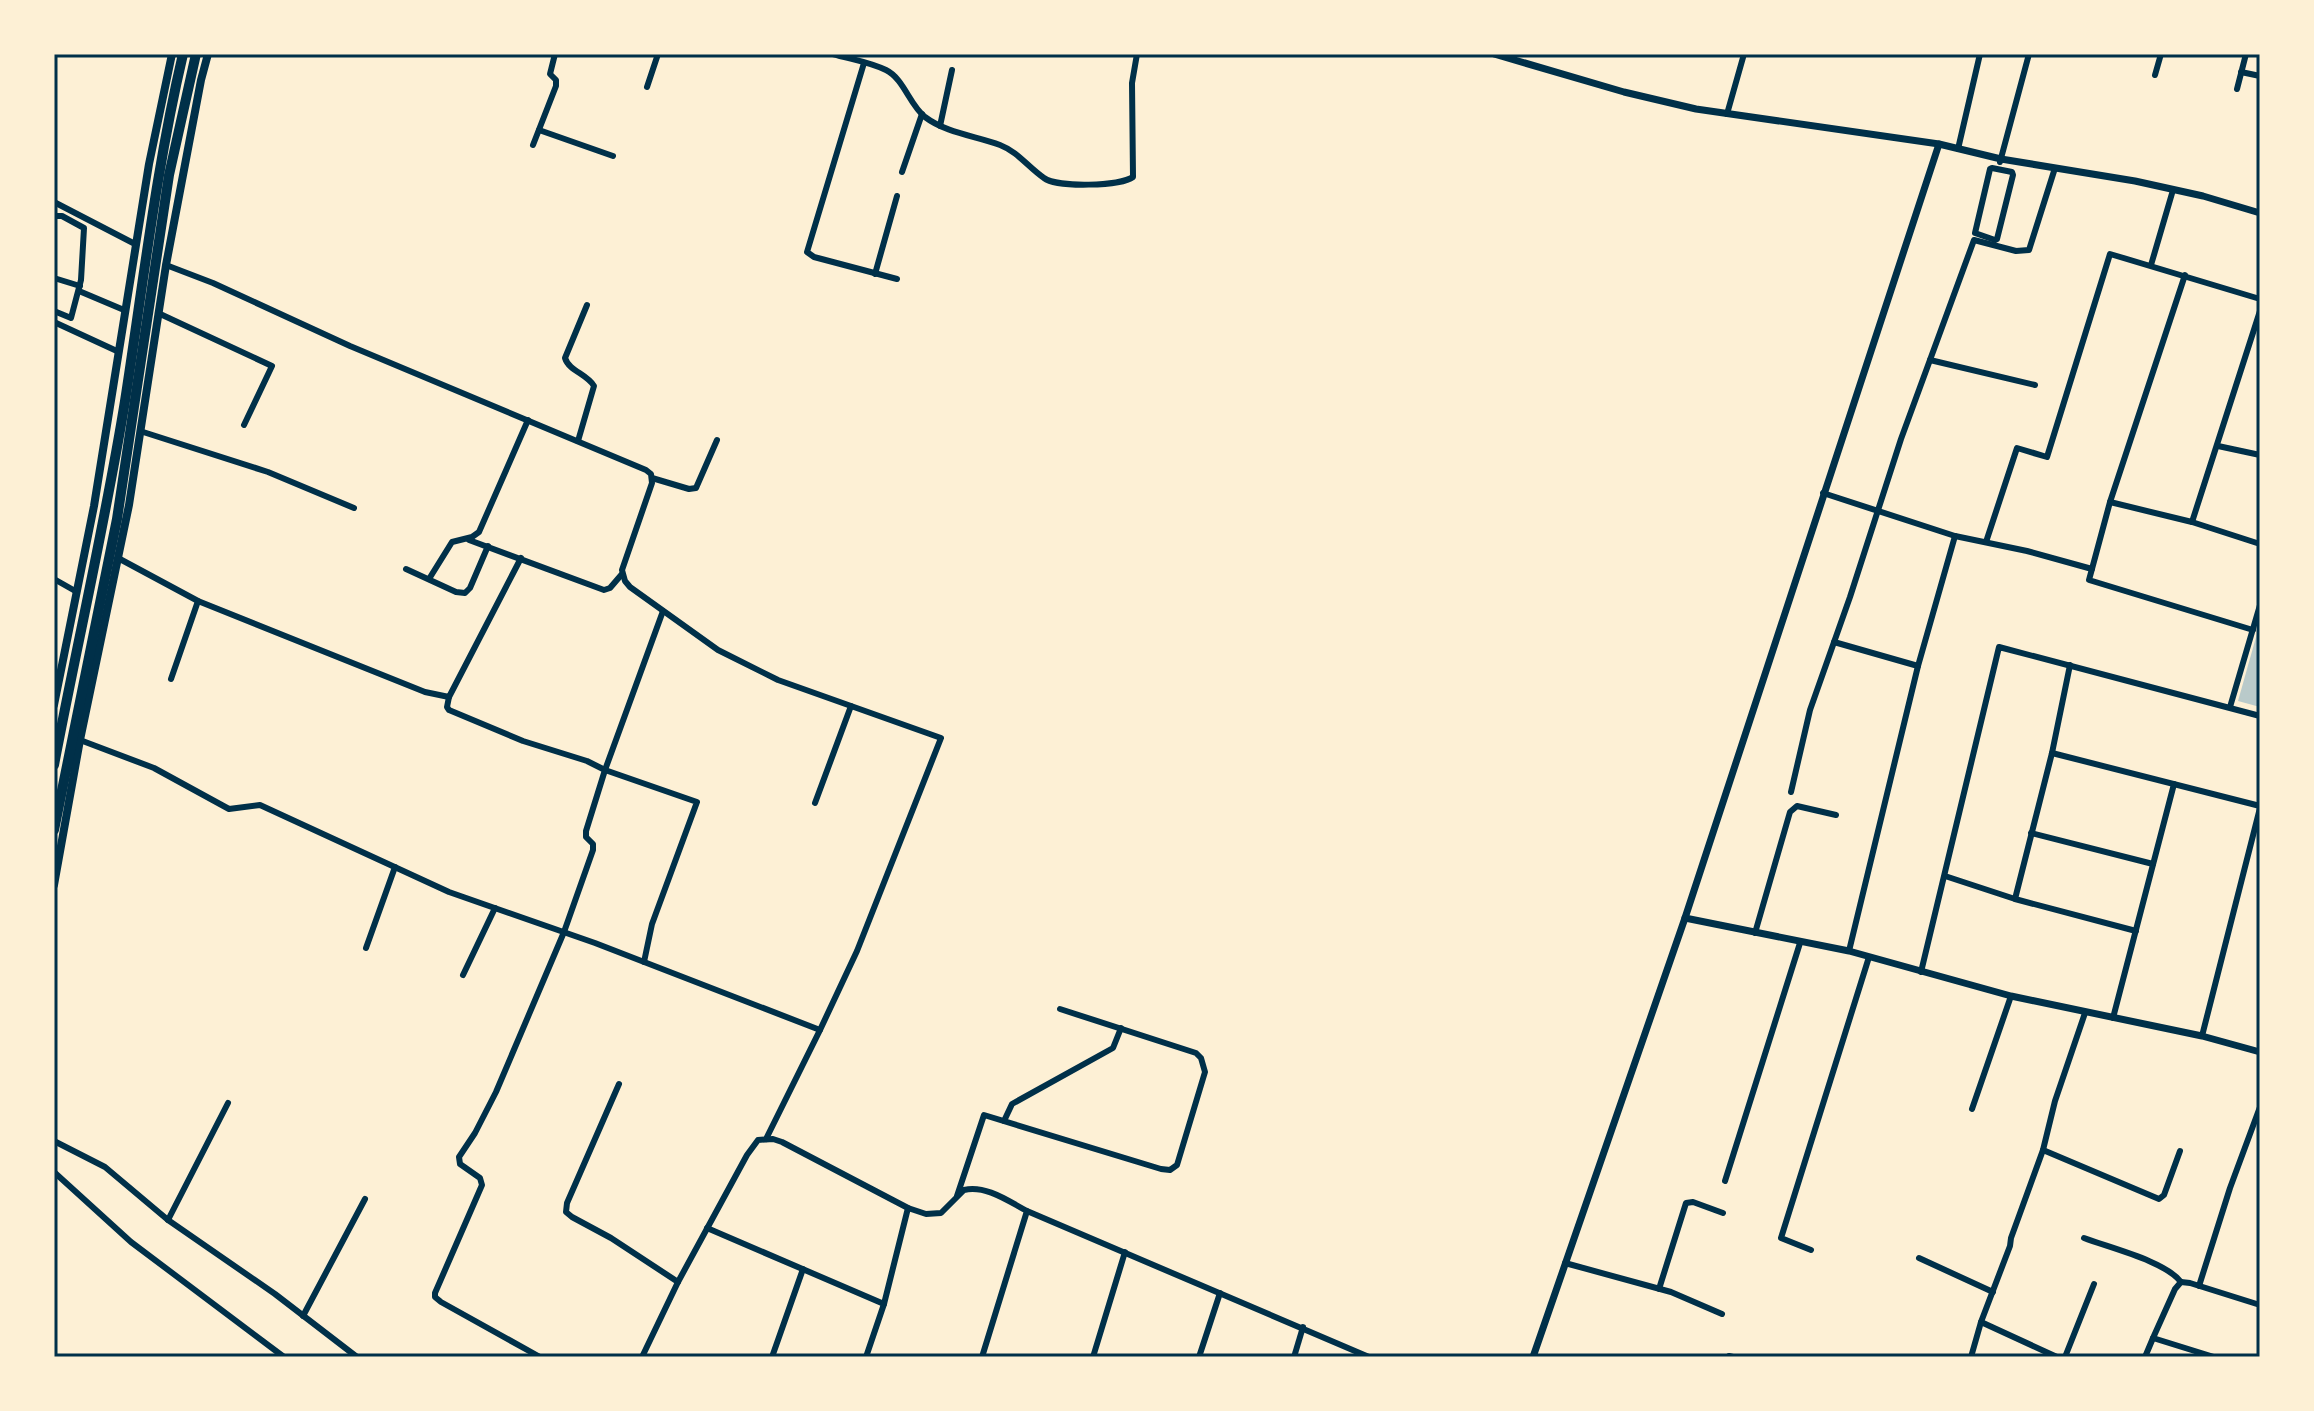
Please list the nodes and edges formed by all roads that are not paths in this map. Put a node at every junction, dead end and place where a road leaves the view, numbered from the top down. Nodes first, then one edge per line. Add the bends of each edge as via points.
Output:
1 (172, 54) edge
2 (183, 54) edge
3 (196, 54) edge
4 (208, 54) edge
5 (555, 54) edge
6 (658, 54) edge
7 (833, 54) edge
8 (1137, 54) edge
9 (1494, 54) edge
10 (1744, 54) edge
11 (1980, 54) edge
12 (2029, 54) edge
13 (2161, 54) edge
14 (2246, 54) edge
15 (864, 63) junction
16 (952, 70) dead end
17 (2241, 72) junction
18 (2155, 75) dead end
19 (2260, 76) edge
20 (647, 87) dead end
21 (2237, 89) dead end
22 (922, 114) junction
23 (1727, 114) junction
24 (940, 126) junction
25 (539, 130) junction
26 (1939, 144) junction
27 (533, 145) dead end
28 (1958, 149) junction
29 (613, 156) dead end
30 (2001, 159) junction
31 (2055, 168) junction
32 (1998, 169) junction
33 (902, 172) dead end
34 (2173, 190) junction
35 (144, 192) junction
36 (897, 196) dead end
37 (178, 199) junction
38 (54, 202) edge
39 (2260, 213) edge
40 (54, 216) edge
41 (1980, 238) junction
42 (135, 244) junction
43 (166, 265) junction
44 (2151, 265) junction
45 (875, 274) junction
46 (2185, 275) junction
47 (54, 278) edge
48 (897, 279) dead end
49 (80, 288) junction
50 (2260, 299) edge
51 (587, 305) dead end
52 (124, 310) junction
53 (54, 311) edge
54 (2260, 311) edge
55 (158, 313) junction
56 (54, 322) edge
57 (120, 340) junction
58 (153, 350) junction
59 (119, 352) junction
60 (1930, 360) junction
61 (2035, 385) dead end
62 (528, 420) junction
63 (244, 425) dead end
64 (140, 431) junction
65 (717, 440) dead end
66 (578, 441) junction
67 (2218, 446) junction
68 (2260, 455) edge
69 (652, 478) junction
70 (1823, 493) junction
71 (2110, 502) junction
72 (354, 508) dead end
73 (1878, 511) junction
74 (2192, 522) junction
75 (1955, 536) junction
76 (466, 539) junction
77 (1986, 542) junction
78 (2260, 544) edge
79 (488, 546) junction
80 (118, 558) junction
81 (521, 558) junction
82 (406, 569) dead end
83 (2092, 569) junction
84 (622, 574) junction
85 (54, 579) edge
86 (429, 579) junction
87 (77, 592) junction
88 (198, 601) junction
89 (2260, 605) edge
90 (663, 611) junction
91 (2253, 630) junction
92 (1834, 642) junction
93 (2070, 665) junction
94 (1918, 666) junction
95 (171, 679) dead end
96 (449, 697) junction
97 (851, 706) junction
98 (54, 707) edge
99 (2230, 707) junction
100 (85, 714) junction
101 (2260, 716) edge
102 (80, 740) junction
103 (2052, 753) junction
104 (54, 765) edge
105 (605, 770) junction
106 (54, 784) edge
107 (2174, 784) junction
108 (72, 787) junction
109 (1791, 792) dead end
110 (815, 803) dead end
111 (2260, 807) edge
112 (1836, 815) dead end
113 (54, 830) edge
114 (2031, 833) junction
115 (2153, 864) junction
116 (395, 867) junction
117 (1945, 876) junction
118 (54, 885) edge
119 (2015, 899) junction
120 (495, 908) junction
121 (1685, 918) junction
122 (2136, 931) junction
123 (564, 932) junction
124 (1755, 933) junction
125 (1800, 943) junction
126 (366, 948) dead end
127 (1849, 951) junction
128 (1869, 957) junction
129 (644, 962) junction
130 (1921, 972) junction
131 (463, 975) dead end
132 (2011, 996) junction
133 (1060, 1009) dead end
134 (2085, 1013) junction
135 (2113, 1018) junction
136 (1121, 1028) junction
137 (820, 1030) junction
138 (2202, 1036) junction
139 (2260, 1052) edge
140 (619, 1084) dead end
141 (228, 1103) dead end
142 (2260, 1107) edge
143 (1972, 1109) dead end
144 (1004, 1121) junction
145 (766, 1139) junction
146 (54, 1141) edge
147 (2043, 1150) junction
148 (2180, 1151) dead end
149 (54, 1172) edge
150 (1725, 1181) dead end
151 (957, 1196) junction
152 (365, 1199) dead end
153 (908, 1208) junction
154 (1027, 1211) junction
155 (1723, 1213) dead end
156 (168, 1220) junction
157 (707, 1228) junction
158 (2084, 1238) dead end
159 (1811, 1250) dead end
160 (1125, 1252) junction
161 (1919, 1258) dead end
162 (1565, 1263) junction
163 (803, 1269) junction
164 (678, 1282) junction
165 (2181, 1282) junction
166 (2094, 1284) dead end
167 (2199, 1286) junction
168 (1659, 1289) junction
169 (1993, 1292) junction
170 (1220, 1293) junction
171 (884, 1304) junction
172 (2260, 1305) edge
173 (1722, 1314) dead end
174 (303, 1316) junction
175 (1981, 1322) junction
176 (1303, 1327) junction
177 (2153, 1338) junction
178 (284, 1357) edge
179 (357, 1357) edge
180 (540, 1357) edge
181 (642, 1357) edge
182 (772, 1357) edge
183 (866, 1357) edge
184 (982, 1357) edge
185 (1093, 1357) edge
186 (1199, 1357) edge
187 (1294, 1357) edge
188 (1369, 1357) edge
189 (1533, 1357) edge
190 (1971, 1357) edge
191 (2057, 1357) edge
192 (2065, 1357) edge
193 (2145, 1357) edge
194 (2214, 1357) edge

1 - 35 main road
2 - 104 highway via 158,174 105,520
3 - 113 highway via 169,175 117,519
4 - 37 main road
5 - 25 street via 550,74 556,84
6 - 20 street
7 - 15 street
8 - 24 street via 1131,180 1051,182 1003,146
9 - 23 street via 1624,92
10 - 23 street
11 - 28 street
12 - 30 street
13 - 18 street
14 - 17 street
15 - 22 street via 894,75
15 - 45 street via 807,252
16 - 24 street
17 - 19 street
17 - 21 street
22 - 24 street
22 - 33 street
23 - 26 street
25 - 27 street
25 - 29 street
26 - 28 street
26 - 70 street
28 - 30 street
30 - 31 street
30 - 32 street
31 - 34 street
31 - 41 street via 2029,250 2016,251
32 - 41 street via 1990,169 1975,233
32 - 41 street via 2013,175 1997,239
34 - 39 street
34 - 44 street
35 - 37 main road
35 - 42 main road
36 - 45 street
37 - 43 main road
38 - 42 street
40 - 49 street via 84,228
41 - 60 street via 1974,240
42 - 52 main road
43 - 55 main road
43 - 62 street
44 - 46 street
44 - 77 street via 2110,254 2047,457 2017,448
45 - 48 street
46 - 50 street
46 - 71 street
47 - 49 street
49 - 52 street
49 - 53 street via 71,318
51 - 66 street via 565,358 594,386
52 - 57 main road
54 - 67 street
55 - 58 main road
55 - 63 street via 272,366
56 - 59 street
57 - 58 main road
57 - 59 main road
58 - 64 main road
59 - 87 main road
60 - 61 street
60 - 73 street
62 - 66 street
62 - 76 street via 479,532
64 - 72 street via 268,472
64 - 80 main road
65 - 69 street via 696,488
66 - 69 street via 646,470
67 - 68 street
67 - 74 street
69 - 84 street
70 - 73 street
70 - 121 street
71 - 74 street
71 - 83 street
73 - 75 street
73 - 92 street
74 - 78 street
75 - 77 street
75 - 94 street
76 - 79 street
76 - 86 street via 449,546
77 - 83 street
79 - 81 street
79 - 86 street via 465,593
80 - 88 street
80 - 100 main road
81 - 84 street via 604,590
81 - 96 street
82 - 86 street
83 - 91 street via 2089,580
84 - 90 street via 630,587
85 - 87 street
87 - 98 main road
88 - 95 street
88 - 96 street
89 - 91 street
90 - 97 street via 718,650 778,680
90 - 105 street
91 - 99 street
92 - 94 street
92 - 109 street via 1810,710
93 - 99 street
93 - 103 street
93 - 117 street via 1999,647
94 - 127 street
96 - 105 street via 451,711
97 - 110 street
97 - 137 street via 941,738
98 - 100 main road
99 - 101 street
100 - 102 main road
102 - 108 main road
102 - 116 street via 154,768 229,809 260,805
103 - 107 street
103 - 114 street
105 - 123 street via 585,834 593,850
105 - 129 street via 697,802 652,924
106 - 108 main road
107 - 111 street
107 - 115 street
108 - 118 main road
111 - 138 street
112 - 124 street via 1797,806 1790,812
114 - 115 street
114 - 119 street
115 - 122 street
116 - 120 street
116 - 126 street
117 - 119 street
117 - 130 street
119 - 122 street
120 - 123 street
120 - 131 street
121 - 124 street
121 - 162 street
122 - 135 street
123 - 129 street
123 - 180 street via 496,1092 459,1157 462,1167 482,1185 434,1295
124 - 125 street
125 - 127 street
125 - 150 street
127 - 128 street
128 - 130 street
128 - 159 street via 1781,1238
129 - 137 street
130 - 132 street
132 - 134 street
132 - 143 street
133 - 136 street
134 - 135 street
134 - 147 street
135 - 138 street
136 - 144 street via 1113,1048 1012,1104
136 - 144 street via 1196,1053 1204,1065 1174,1168 1161,1169
137 - 145 street
138 - 139 street
140 - 164 street via 566,1212
141 - 156 street
142 - 167 street
144 - 151 street via 984,1115
145 - 153 street via 782,1142
145 - 157 street via 758,1140 747,1155
146 - 156 street via 105,1167
147 - 148 street via 2159,1199
147 - 169 street
149 - 178 street via 131,1242
151 - 153 street via 935,1215
151 - 154 street via 979,1189
152 - 174 street
153 - 171 street
154 - 160 street
154 - 184 street
155 - 168 street via 1686,1203
156 - 174 street
157 - 163 street
157 - 164 street
158 - 165 street via 2163,1267
160 - 170 street
160 - 185 street
161 - 169 street
162 - 168 street
162 - 189 street
163 - 171 street
163 - 182 street
164 - 181 street
165 - 167 street
165 - 177 street
166 - 192 street
167 - 172 street
168 - 173 street
169 - 175 street
170 - 176 street
170 - 186 street
171 - 183 street
174 - 179 street
175 - 190 street
175 - 191 street
176 - 187 street
176 - 188 street
177 - 193 street
177 - 194 street

